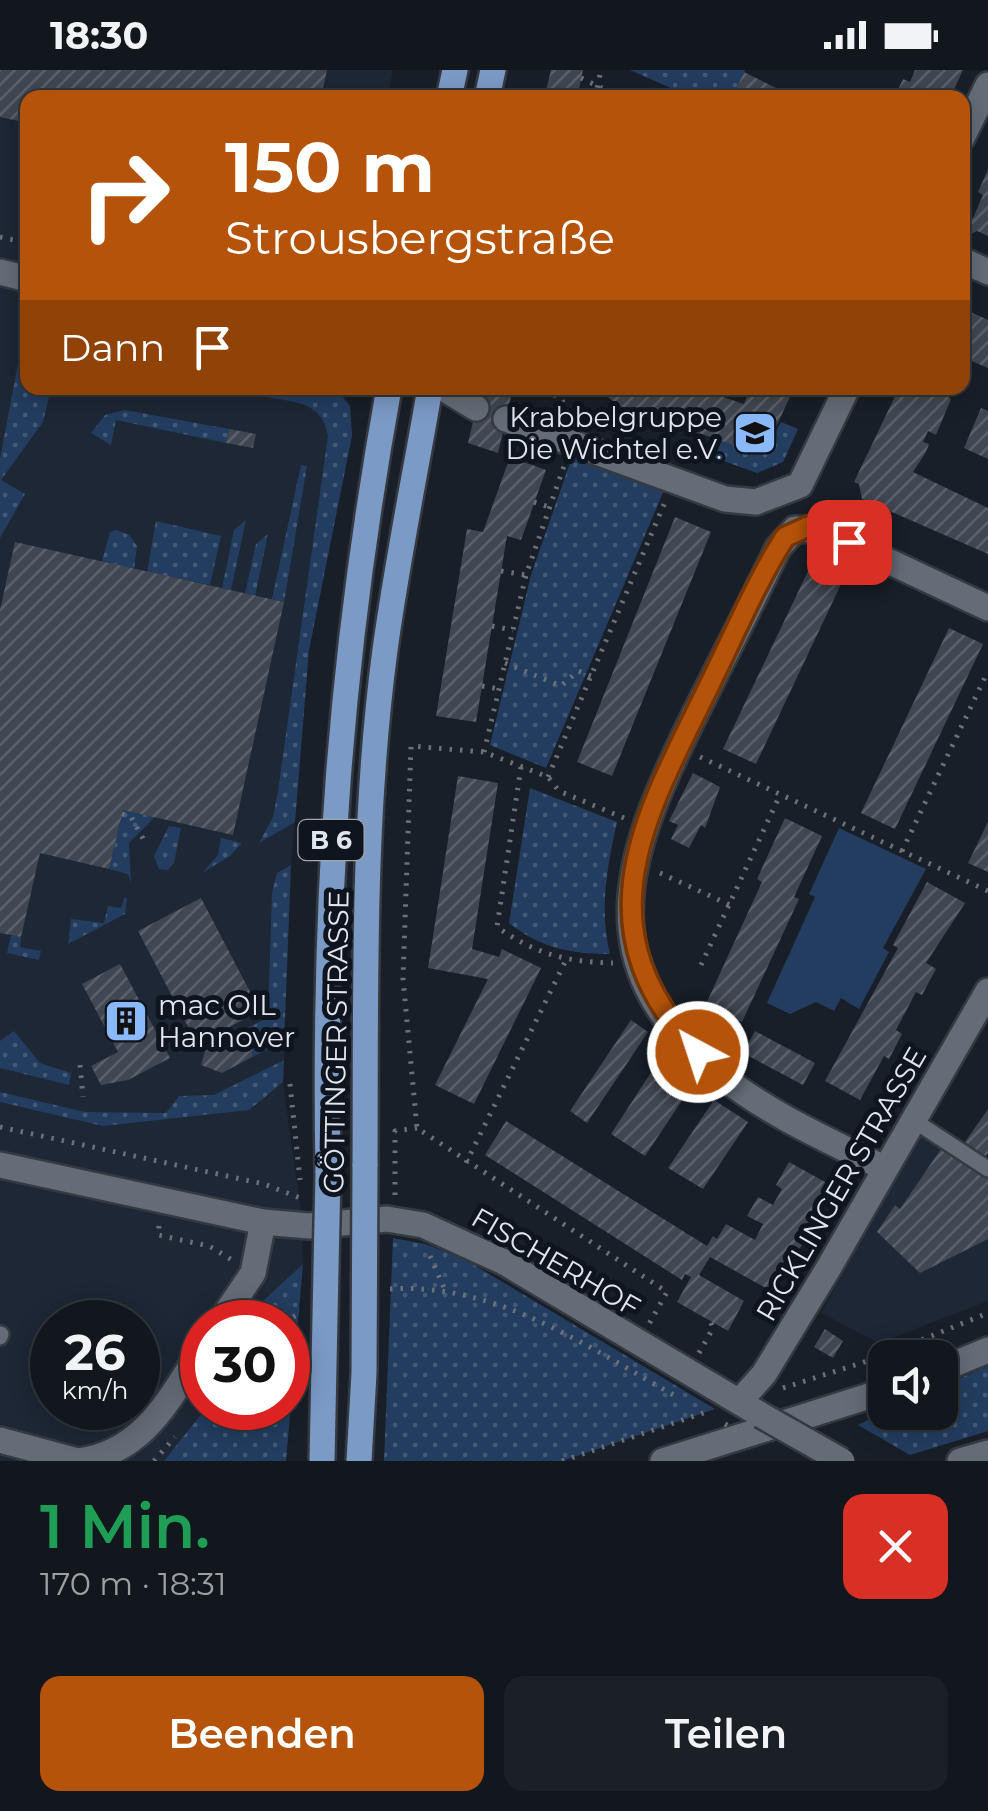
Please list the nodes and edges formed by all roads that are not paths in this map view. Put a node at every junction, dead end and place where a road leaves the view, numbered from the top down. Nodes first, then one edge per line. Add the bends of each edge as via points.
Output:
1 (988, 84) edge
2 (970, 121) edge
3 (388, 395) edge
4 (429, 395) edge
5 (455, 395) edge
6 (844, 395) edge
7 (476, 408) dead end
8 (506, 419) dead end
9 (988, 608) edge
10 (988, 991) edge
11 (913, 1120) junction
12 (0, 1165) edge
13 (884, 1168) junction
14 (988, 1169) edge
15 (263, 1222) junction
16 (235, 1300) edge
17 (988, 1350) edge
18 (958, 1362) edge
19 (180, 1382) edge
20 (868, 1397) edge
21 (750, 1409) junction
22 (0, 1440) edge
23 (988, 1453) edge
24 (78, 1461) edge
25 (322, 1461) edge
26 (359, 1461) edge
27 (664, 1461) edge
28 (842, 1461) edge
29 (960, 1461) edge

1 - 2 street
3 - 25 main road, GÖTTINGER STRASSE / B 6, bridge via 353,601 334,785
4 - 26 main road, GÖTTINGER STRASSE / B 6, bridge via 377,728 366,908
5 - 7 street
6 - 8 street via 800,485 756,502 725,499 574,435
9 - 13 street via 822,530 795,529 778,548 679,748 633,860 629,898 638,954 648,988 670,1022 718,1073 778,1114
10 - 11 street, RICKLINGER STRASSE
11 - 13 street, RICKLINGER STRASSE
11 - 14 lane
12 - 15 street, FISCHERHOF
13 - 21 street, RICKLINGER STRASSE
15 - 16 street via 253,1273
15 - 21 street, FISCHERHOF via 308,1226 386,1219 449,1234
17 - 18 street
19 - 24 street via 148,1429 104,1458
20 - 27 street
21 - 28 street, FISCHERHOF, bridge
22 - 24 street
23 - 29 street

